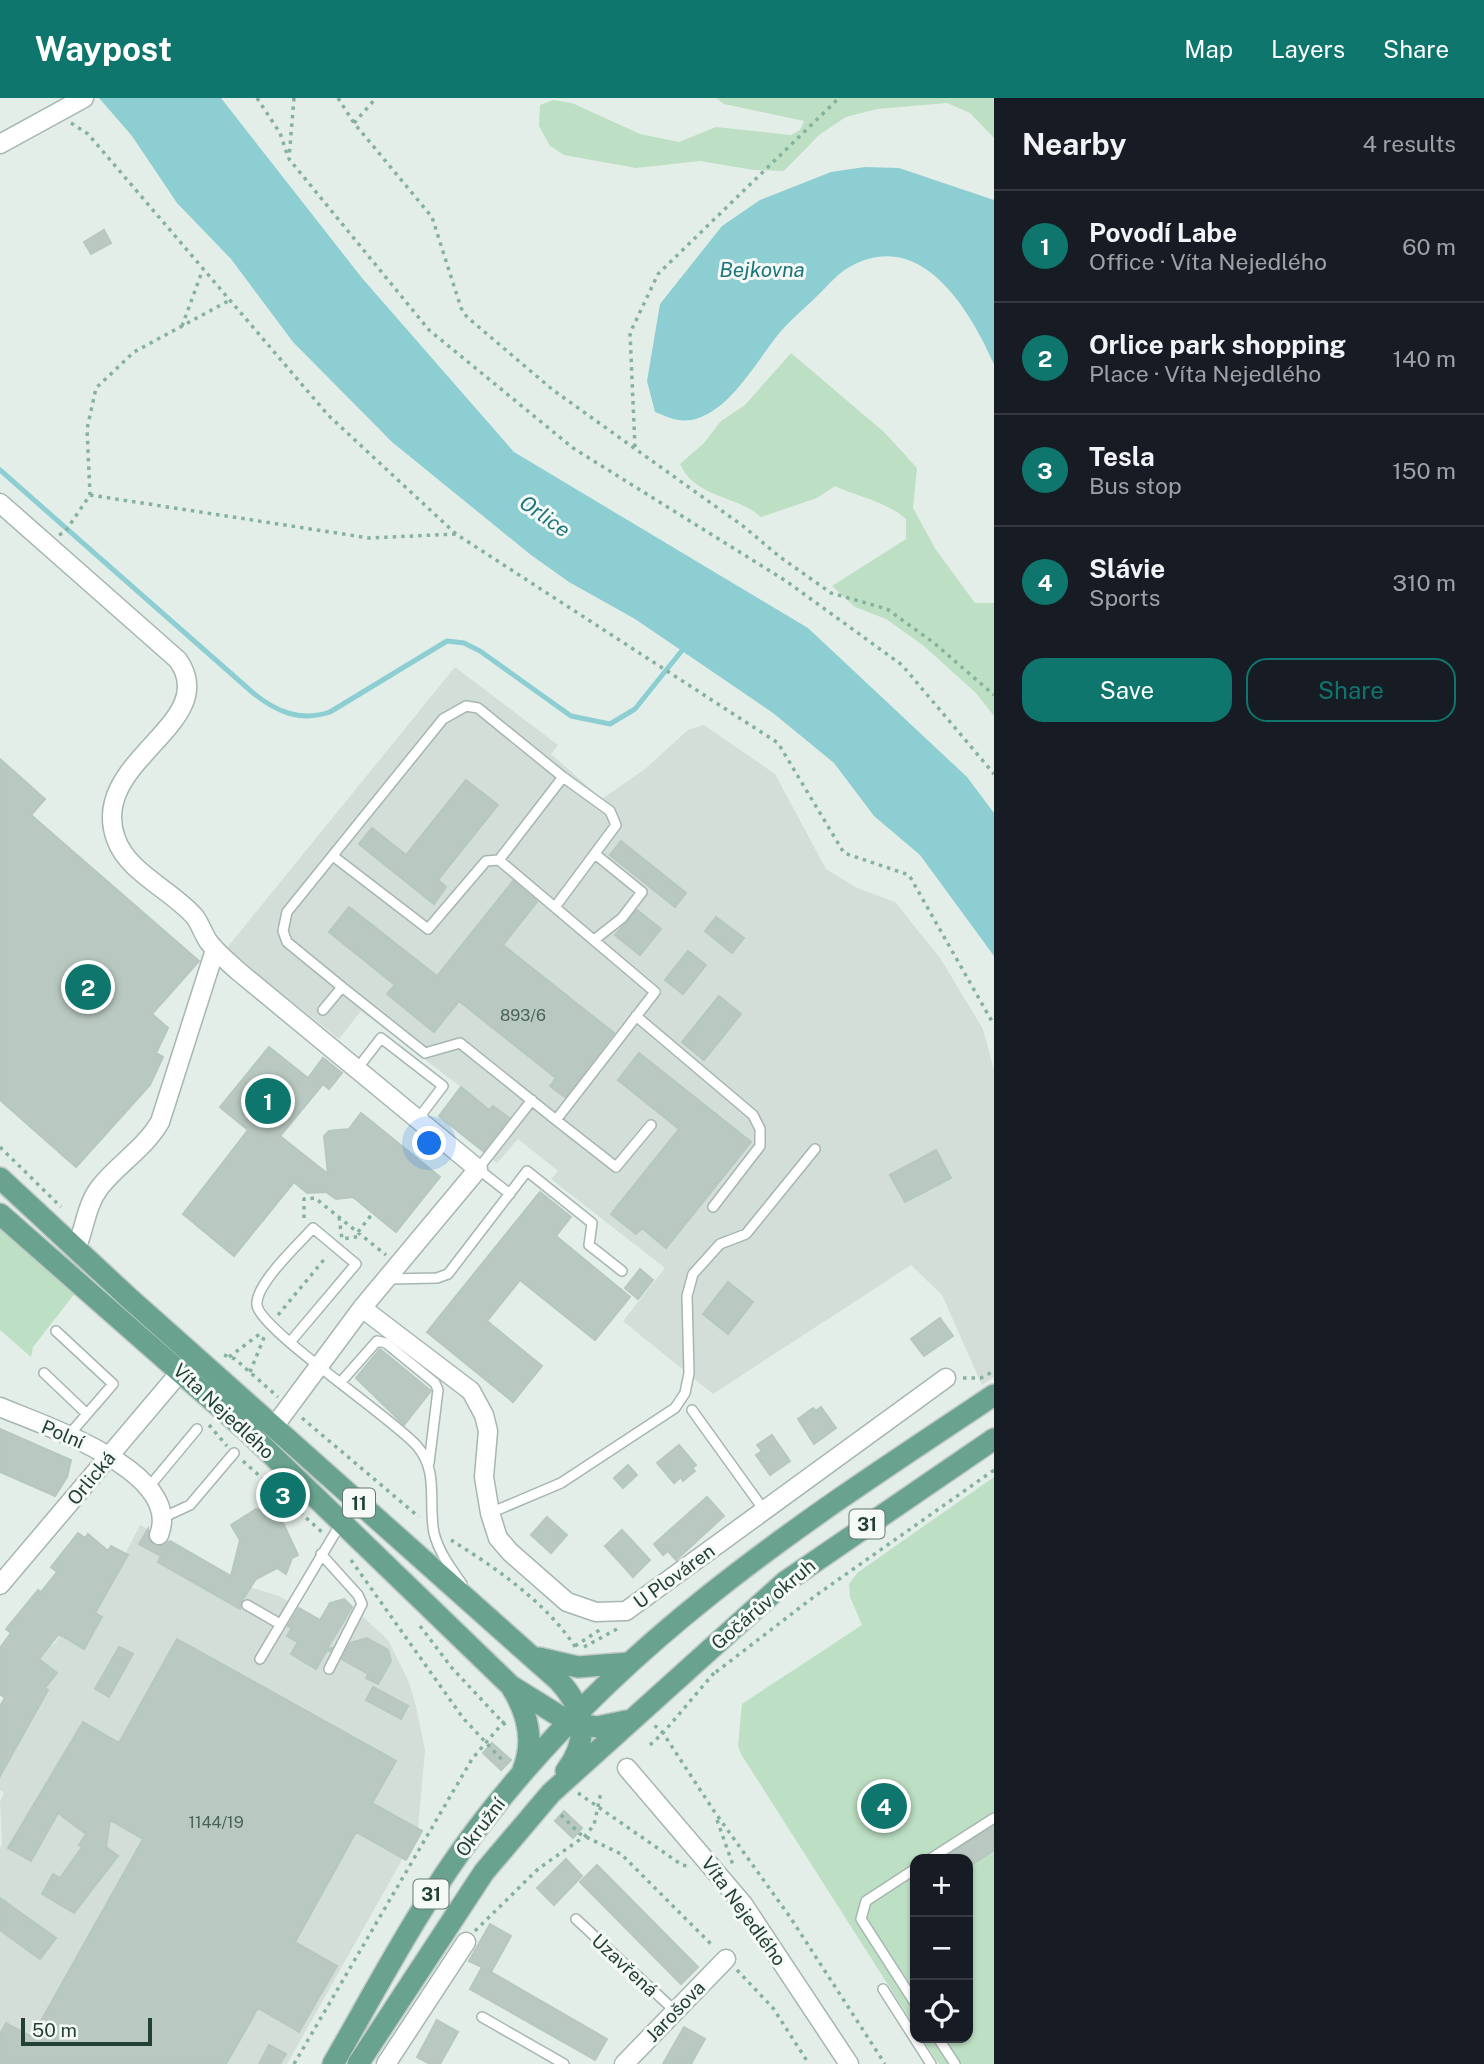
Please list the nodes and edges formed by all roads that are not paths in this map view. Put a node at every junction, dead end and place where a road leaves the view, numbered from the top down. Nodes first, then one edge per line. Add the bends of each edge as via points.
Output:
1 (84, 98) edge
2 (0, 144) edge
3 (0, 503) edge
4 (563, 777) junction
5 (595, 854) junction
6 (334, 856) junction
7 (499, 860) junction
8 (555, 907) junction
9 (594, 940) junction
10 (215, 950) junction
11 (342, 987) junction
12 (323, 1010) dead end
13 (636, 1016) junction
14 (357, 1069) junction
15 (532, 1100) junction
16 (418, 1119) junction
17 (556, 1120) junction
18 (651, 1125) dead end
19 (815, 1149) dead end
20 (478, 1169) junction
21 (0, 1178) edge
22 (510, 1194) junction
23 (713, 1207) dead end
24 (0, 1214) edge
25 (76, 1249) junction
26 (622, 1271) dead end
27 (386, 1279) junction
28 (362, 1308) junction
29 (56, 1331) dead end
30 (291, 1341) junction
31 (319, 1367) junction
32 (181, 1371) junction
33 (44, 1373) dead end
34 (946, 1378) road end
35 (340, 1383) junction
36 (994, 1395) edge
37 (0, 1407) edge
38 (692, 1410) dead end
39 (87, 1414) junction
40 (273, 1428) junction
41 (197, 1429) dead end
42 (68, 1436) junction
43 (994, 1438) edge
44 (234, 1453) dead end
45 (111, 1454) junction
46 (428, 1465) junction
47 (148, 1488) junction
48 (764, 1510) junction
49 (490, 1513) junction
50 (341, 1523) junction
51 (160, 1527) joint
52 (321, 1554) junction
53 (0, 1585) edge
54 (247, 1605) dead end
55 (481, 1612) junction
56 (280, 1624) junction
57 (525, 1650) junction
58 (260, 1659) dead end
59 (629, 1663) junction
60 (329, 1669) dead end
61 (519, 1691) junction
62 (640, 1712) junction
63 (577, 1720) junction
64 (627, 1768) dead end
65 (513, 1770) junction
66 (551, 1793) junction
67 (994, 1818) edge
68 (938, 1854) edge
69 (910, 1872) edge
70 (576, 1919) dead end
71 (466, 1942) road end
72 (726, 1959) road end
73 (883, 1989) dead end
74 (910, 1995) edge
75 (674, 2010) junction
76 (482, 2017) dead end
77 (941, 2043) edge
78 (333, 2064) edge
79 (358, 2064) edge
80 (386, 2064) edge
81 (564, 2064) edge
82 (624, 2064) edge
83 (849, 2064) edge
84 (931, 2064) edge
85 (955, 2064) edge

1 - 2 street
3 - 10 street via 178,660 187,673 187,699 115,794 111,816 117,842 127,858 195,918
4 - 5 lane via 614,818 616,825
4 - 6 lane via 478,708 458,709 443,719
4 - 7 lane
5 - 8 lane
5 - 9 lane via 642,892 622,918
6 - 7 lane via 428,929 486,861
6 - 11 lane via 287,912 283,931 293,948
7 - 8 lane
8 - 9 lane
9 - 13 lane via 654,992
10 - 14 street
10 - 25 street via 160,1122 151,1138 95,1196
11 - 12 lane
11 - 15 lane via 425,1052 460,1043
13 - 17 lane
13 - 23 lane via 753,1115 760,1129 760,1146
14 - 16 street
14 - 16 lane via 381,1038 443,1086
15 - 17 lane
15 - 20 lane
16 - 20 street
17 - 18 lane via 616,1167
19 - 49 lane via 746,1234 720,1244 693,1274 687,1296 690,1373 675,1408 561,1483
20 - 22 lane
20 - 27 street, Víta Nejedlého
21 - 25 main road, Víta Nejedlého / 11
22 - 26 lane via 527,1171 592,1223 589,1245
22 - 27 lane via 448,1274
24 - 32 main road, Víta Nejedlého / 11
25 - 40 main road, Víta Nejedlého / 11
27 - 28 street, Víta Nejedlého
28 - 31 street, Víta Nejedlého
28 - 49 street, U Plováren via 471,1391 488,1431 484,1477
29 - 39 lane via 113,1384
30 - 30 lane via 263,1317 257,1305 261,1288 313,1228 338,1243 356,1264
30 - 31 lane
31 - 35 lane
31 - 40 street, Víta Nejedlého
32 - 45 street, Orlická
32 - 50 main road, Víta Nejedlého / 11
33 - 39 lane
34 - 48 street, U Plováren
35 - 46 lane via 418,1446
35 - 46 lane via 377,1341 386,1343 435,1383 438,1390
36 - 59 main road, Gočárův okruh / 31 via 748,1562
37 - 42 street, Polní
38 - 48 lane
39 - 42 lane
40 - 55 main road, Víta Nejedlého / 11
41 - 47 lane
42 - 45 street, Polní
43 - 62 main road, Gočárův okruh / 31 via 785,1582
44 - 51 lane via 190,1505
45 - 47 street, Polní
45 - 53 street, Orlická
46 - 55 lane via 439,1547
47 - 51 street, Polní
48 - 49 street, U Plováren via 626,1611 609,1614 582,1609 554,1592 498,1538
50 - 52 lane
50 - 61 main road, Víta Nejedlého / 11
52 - 56 lane
52 - 60 lane via 362,1604
54 - 56 lane
55 - 57 main road, Víta Nejedlého / 11
56 - 58 lane
57 - 59 main road via 568,1667
57 - 63 main road, Víta Nejedlého / 11 via 570,1692
59 - 63 main road, Gočárův okruh / 31
61 - 63 main road, Víta Nejedlého
61 - 65 main road via 529,1750
62 - 63 main road via 612,1726
62 - 66 main road, Gočárův okruh / 31
63 - 65 main road, Okružní / 31
63 - 66 main road via 574,1760
64 - 83 street, Víta Nejedlého via 743,1904
65 - 78 main road, Okružní / 31 via 423,1906
66 - 79 main road, Okružní / 31 via 484,1872
67 - 68 lane
69 - 74 lane via 866,1900 861,1919
70 - 75 lane, Uzavřená
71 - 80 street
72 - 75 street, Jarošova
73 - 84 lane
75 - 82 street, Jarošova
76 - 81 lane
77 - 85 lane

